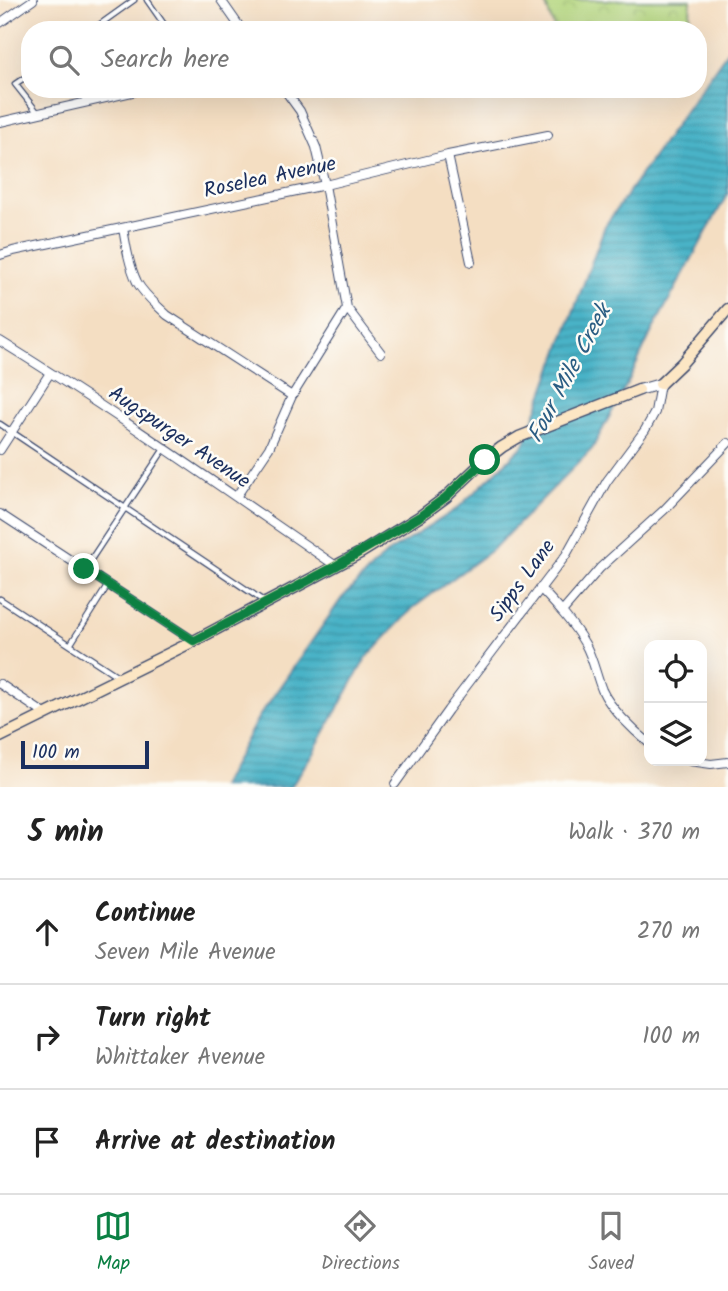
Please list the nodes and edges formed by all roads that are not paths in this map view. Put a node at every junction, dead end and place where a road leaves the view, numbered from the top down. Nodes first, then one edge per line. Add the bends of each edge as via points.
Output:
1 (33, 0) edge
2 (134, 0) edge
3 (147, 0) edge
4 (221, 0) edge
5 (105, 21) edge
6 (162, 21) edge
7 (236, 21) edge
8 (0, 23) edge
9 (26, 98) edge
10 (105, 98) edge
11 (291, 98) edge
12 (38, 113) junction
13 (0, 122) edge
14 (548, 135) dead end
15 (448, 155) junction
16 (325, 185) junction
17 (123, 228) junction
18 (0, 256) edge
19 (471, 262) dead end
20 (347, 308) junction
21 (728, 309) edge
22 (0, 341) edge
23 (381, 353) dead end
24 (50, 373) junction
25 (660, 384) junction
26 (639, 390) joint
27 (292, 396) junction
28 (0, 424) edge
29 (12, 432) junction
30 (728, 443) edge
31 (164, 449) junction
32 (0, 450) edge
33 (236, 497) junction
34 (125, 508) junction
35 (0, 514) edge
36 (336, 566) junction
37 (84, 569) junction
38 (108, 585) junction
39 (540, 588) junction
40 (0, 599) edge
41 (265, 603) junction
42 (562, 612) junction
43 (194, 641) junction
44 (70, 645) junction
45 (120, 678) junction
46 (0, 684) edge
47 (45, 714) junction
48 (0, 737) edge
49 (644, 739) edge
50 (728, 762) edge
51 (707, 763) edge
52 (394, 786) edge

1 - 8 street
2 - 5 lane
3 - 6 lane
4 - 7 street
9 - 12 lane
10 - 12 street
11 - 16 street via 316,147
12 - 13 street
14 - 15 street, Roselea Avenue
15 - 16 street, Roselea Avenue
15 - 19 street
16 - 17 street, Roselea Avenue
16 - 20 street
17 - 18 street, Roselea Avenue
17 - 27 street via 138,284 167,315
20 - 23 street
20 - 27 street
21 - 25 main road
22 - 24 street, Augspurger Avenue
24 - 29 street
24 - 31 street, Augspurger Avenue
25 - 26 street
25 - 39 street, Sipps Lane via 655,412 645,430
26 - 36 main road via 519,437 419,517
27 - 33 street via 269,448
28 - 29 lane
29 - 32 street
29 - 34 lane
30 - 42 street via 600,568
31 - 33 street, Augspurger Avenue
31 - 34 lane
33 - 36 street, Augspurger Avenue
34 - 37 lane
34 - 41 lane
35 - 37 street
36 - 41 main road
37 - 38 street
38 - 43 street
38 - 44 lane
39 - 42 street
39 - 52 street, Sipps Lane
40 - 44 lane
41 - 43 main road
42 - 49 street via 587,647 604,693
43 - 45 main road
44 - 45 lane
45 - 47 main road
46 - 47 street
47 - 48 main road
50 - 51 street

